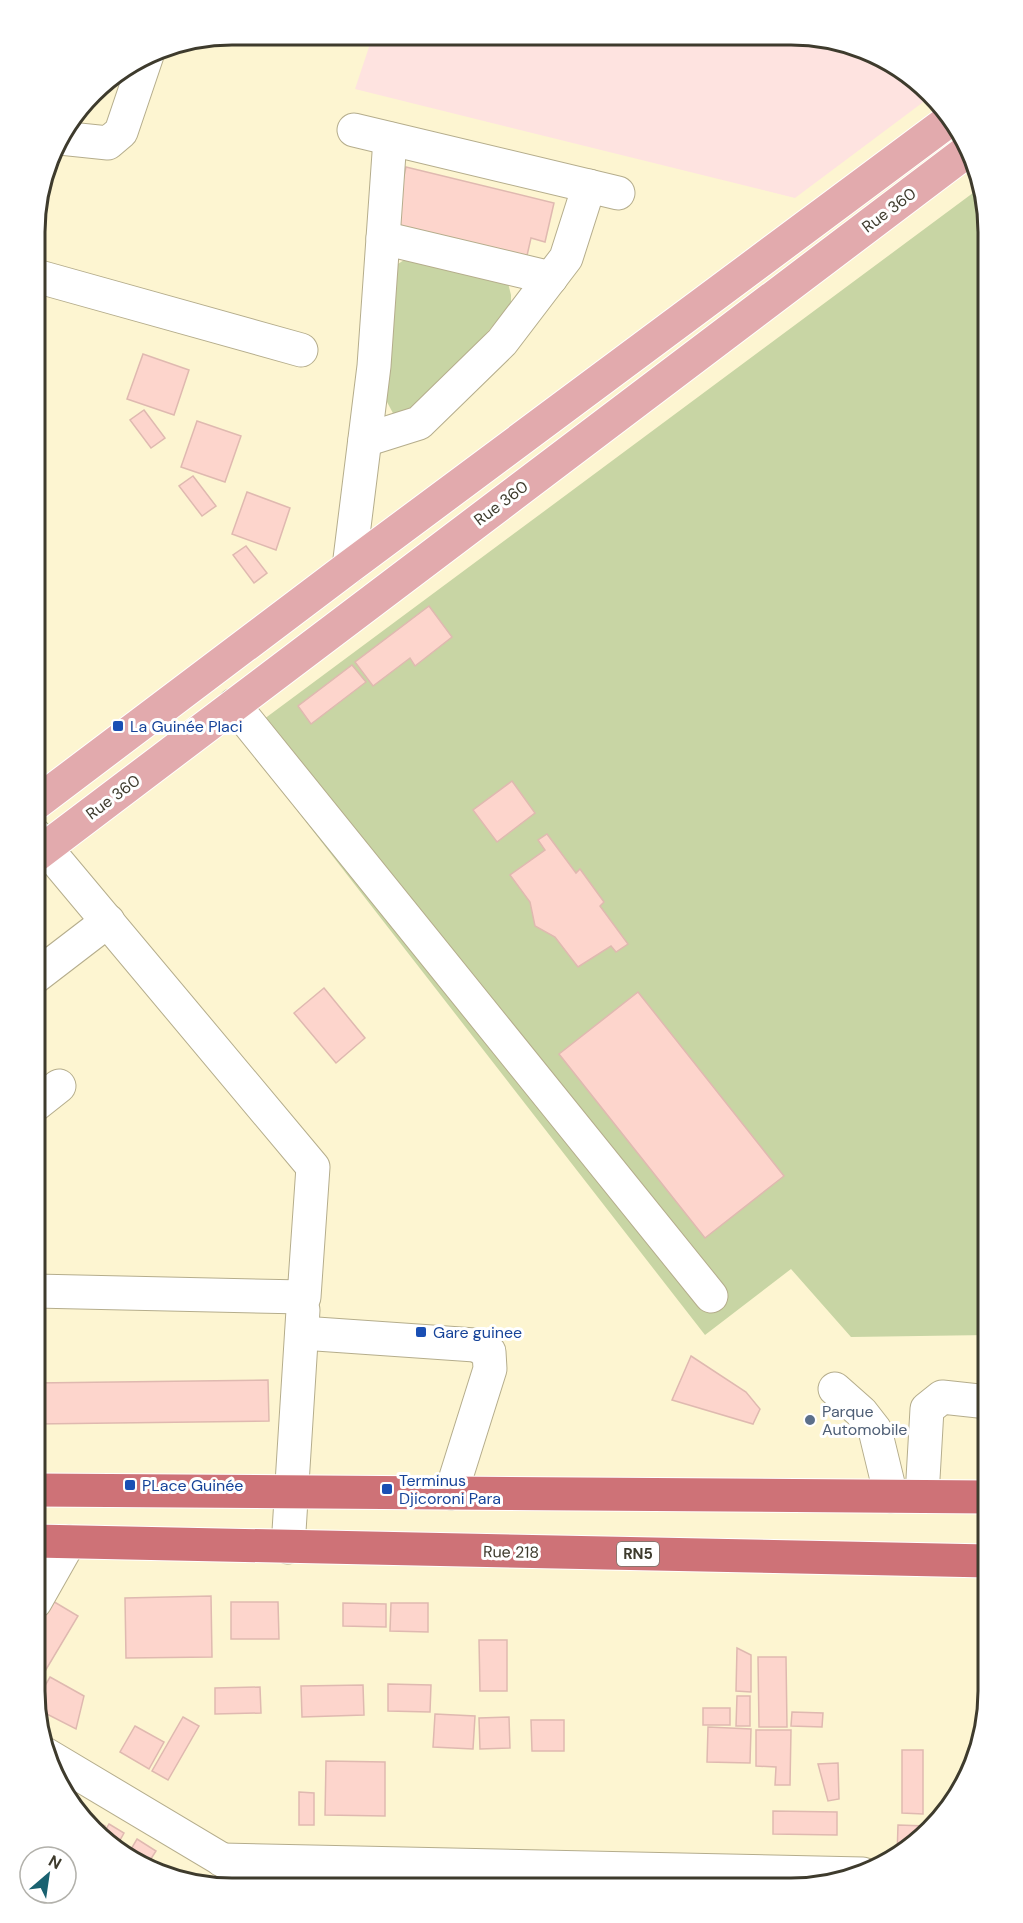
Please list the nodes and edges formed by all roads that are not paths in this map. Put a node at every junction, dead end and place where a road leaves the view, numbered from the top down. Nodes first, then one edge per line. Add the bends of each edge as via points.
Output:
1 (143, 68) edge
2 (944, 124) edge
3 (354, 130) dead end
4 (390, 138) junction
5 (70, 139) edge
6 (961, 155) edge
7 (383, 238) junction
8 (551, 278) junction
9 (45, 279) edge
10 (301, 350) dead end
11 (365, 440) junction
12 (349, 567) junction
13 (234, 705) junction
14 (45, 797) edge
15 (45, 842) edge
16 (45, 853) edge
17 (108, 921) junction
18 (45, 968) edge
19 (45, 1291) edge
20 (711, 1296) dead end
21 (304, 1297) junction
22 (302, 1333) junction
23 (835, 1389) dead end
24 (978, 1401) edge
25 (45, 1490) edge
26 (291, 1492) junction
27 (451, 1493) junction
28 (907, 1496) junction
29 (978, 1497) edge
30 (45, 1541) edge
31 (69, 1542) junction
32 (288, 1547) junction
33 (978, 1561) edge
34 (45, 1584) edge
35 (60, 1763) edge
36 (222, 1860) junction
37 (253, 1878) edge
38 (593, 1878) edge
39 (791, 1878) edge

1 - 5 street via 122,132 108,143
2 - 12 main road
3 - 4 street
4 - 7 street
4 - 8 street via 604,190
6 - 13 main road, Rue 360
7 - 8 street
7 - 11 street
8 - 11 street via 502,342 420,423
9 - 10 street
11 - 12 street
12 - 14 main road
13 - 15 main road, Rue 360
13 - 20 street
16 - 17 street
17 - 18 street
17 - 21 street via 313,1167
19 - 21 street
21 - 22 street
22 - 26 street
22 - 27 street via 475,1345 489,1352 490,1369
23 - 28 street via 875,1430
24 - 28 street via 942,1397 927,1409
25 - 26 highway
26 - 27 highway
26 - 32 street
27 - 28 highway
28 - 29 highway
30 - 31 highway, Rue 218 / RN5
31 - 32 highway, Rue 218 / RN5
31 - 34 street
32 - 33 highway, Rue 218 / RN5
35 - 36 street
36 - 37 street
36 - 38 street
38 - 39 street

